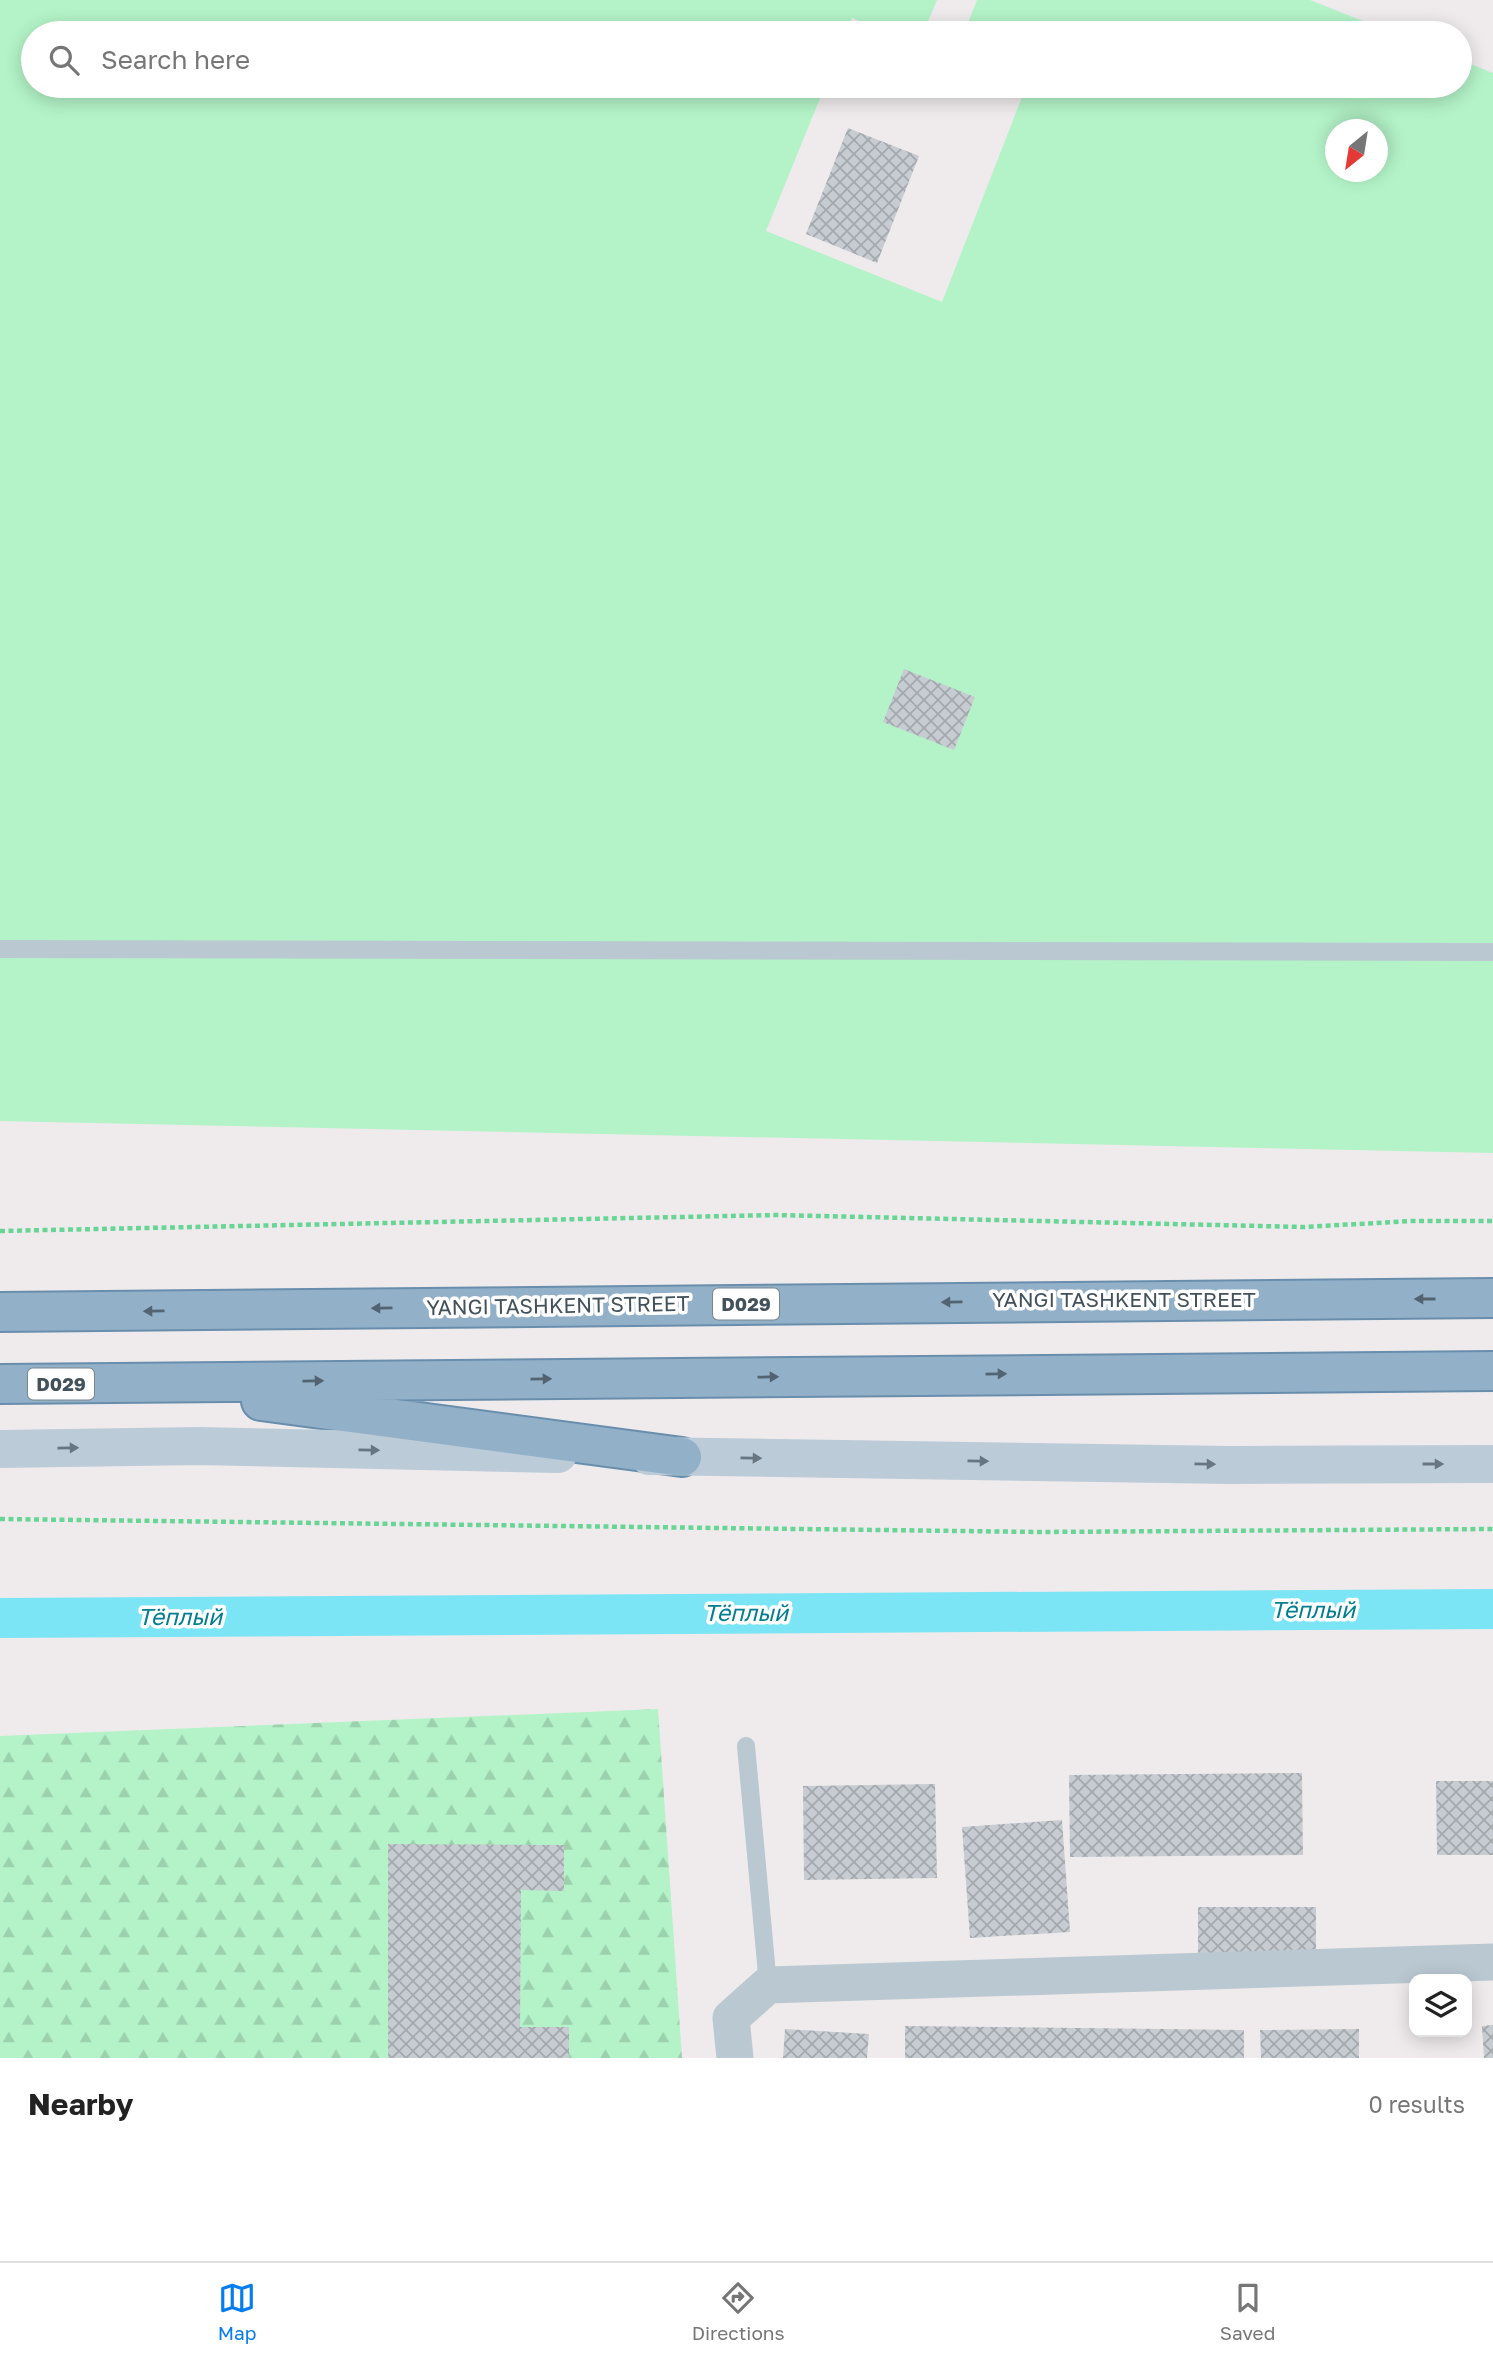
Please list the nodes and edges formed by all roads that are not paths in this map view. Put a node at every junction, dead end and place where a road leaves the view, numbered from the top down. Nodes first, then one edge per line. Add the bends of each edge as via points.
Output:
1 (0, 949) edge
2 (1493, 952) edge
3 (1493, 1298) edge
4 (0, 1312) edge
5 (1493, 1371) edge
6 (122, 1383) junction
7 (0, 1384) edge
8 (0, 1405) edge
9 (0, 1449) edge
10 (682, 1457) junction
11 (1493, 1464) edge
12 (746, 1746) dead end
13 (1493, 1962) edge
14 (768, 1985) junction
15 (735, 2058) edge

1 - 2 lane
3 -> 4 highway, YANGI TASHKENT STREET / D029
6 -> 5 highway, D029
6 - 7 highway, D029
6 - 8 highway
6 - 10 highway
9 -> 10 main road via 199,1447
10 -> 11 main road
12 - 14 lane
13 - 14 street
14 - 15 street via 731,2018

